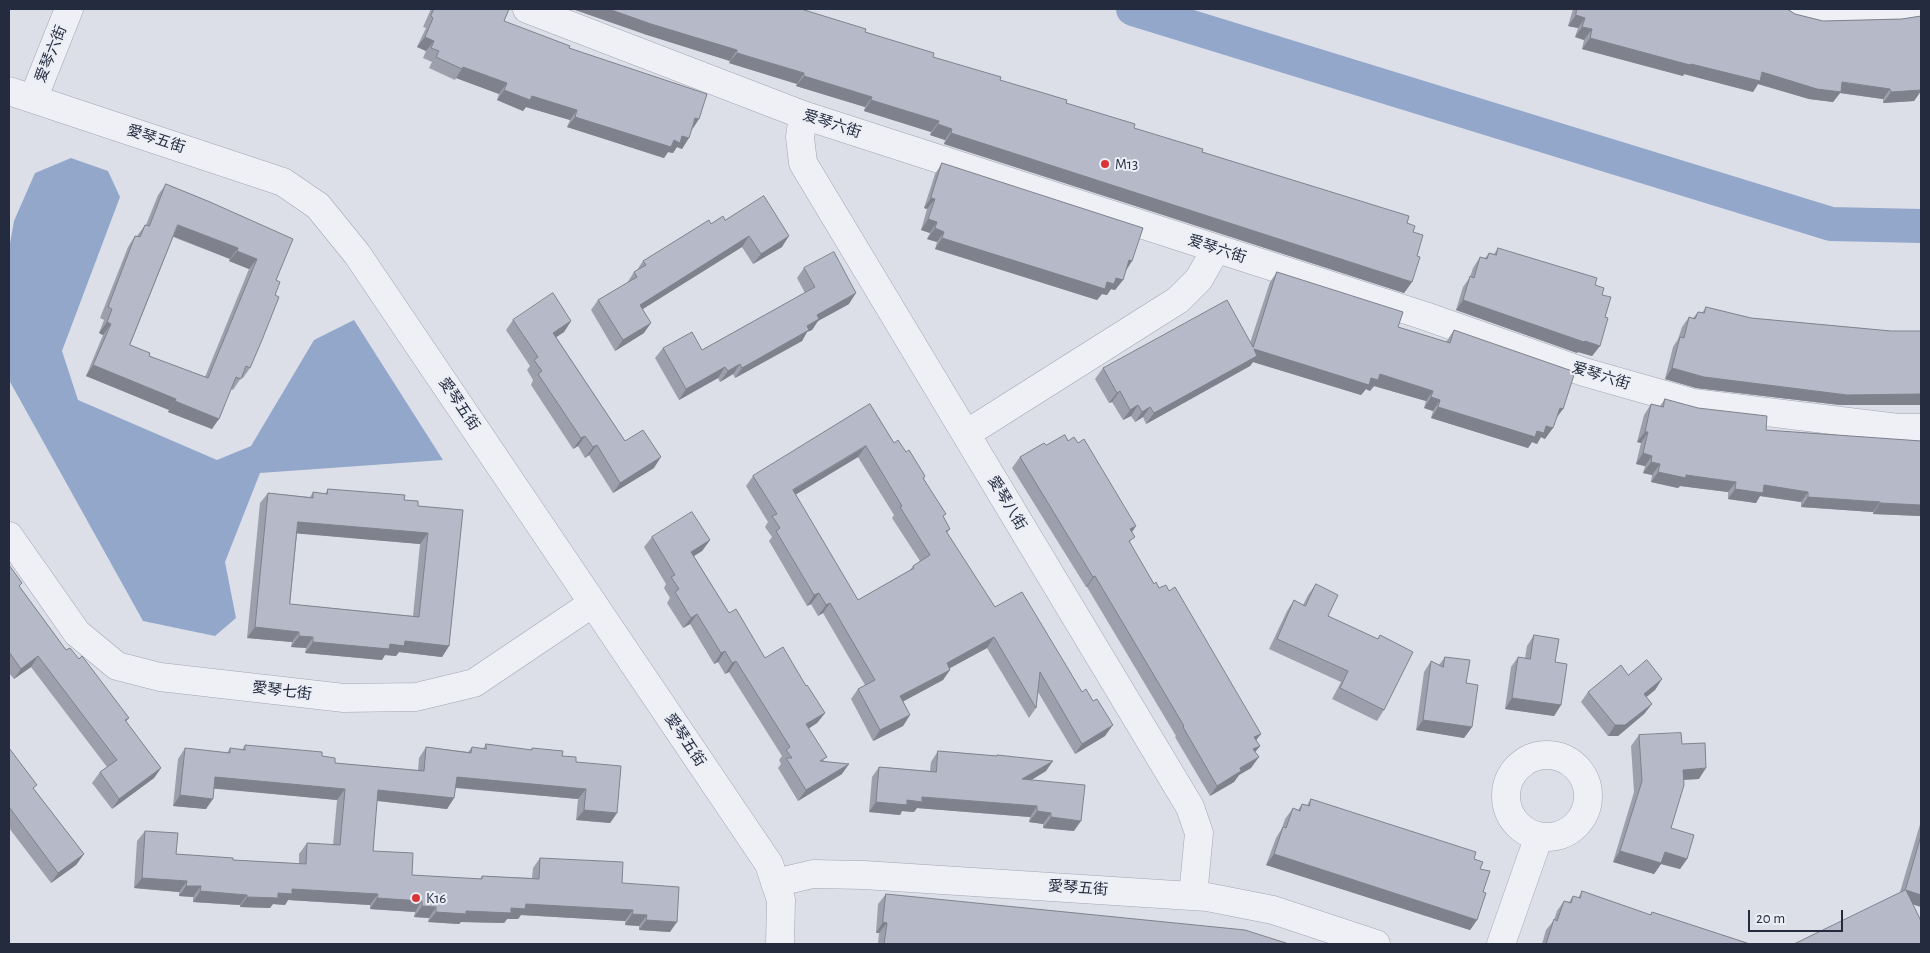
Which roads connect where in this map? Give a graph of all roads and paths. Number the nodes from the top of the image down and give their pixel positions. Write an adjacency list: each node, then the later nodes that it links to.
1 (69, 9): 5 (street, 爱琴六街)
2 (527, 9): 6 (street, 爱琴六街)
3 (1791, 9): 4 (street)
4 (1921, 9)
5 (15, 93): 11 (street, 愛琴五街)
6 (803, 115): 7 (street, 爱琴六街); 9 (street, 愛琴八街)
7 (1216, 249): 8 (street, 爱琴六街); 9 (street)
8 (1921, 428)
9 (966, 434): 14 (street, 愛琴八街)
10 (9, 536): 11 (street, 愛琴七街)
11 (593, 603): 13 (street, 愛琴五街)
12 (1539, 836): 17 (street)
13 (775, 883): 14 (street, 愛琴五街); 15 (street, 愛琴五街)
14 (1193, 896): 16 (street, 愛琴五街)
15 (780, 944)
16 (1376, 944)
17 (1501, 944)

